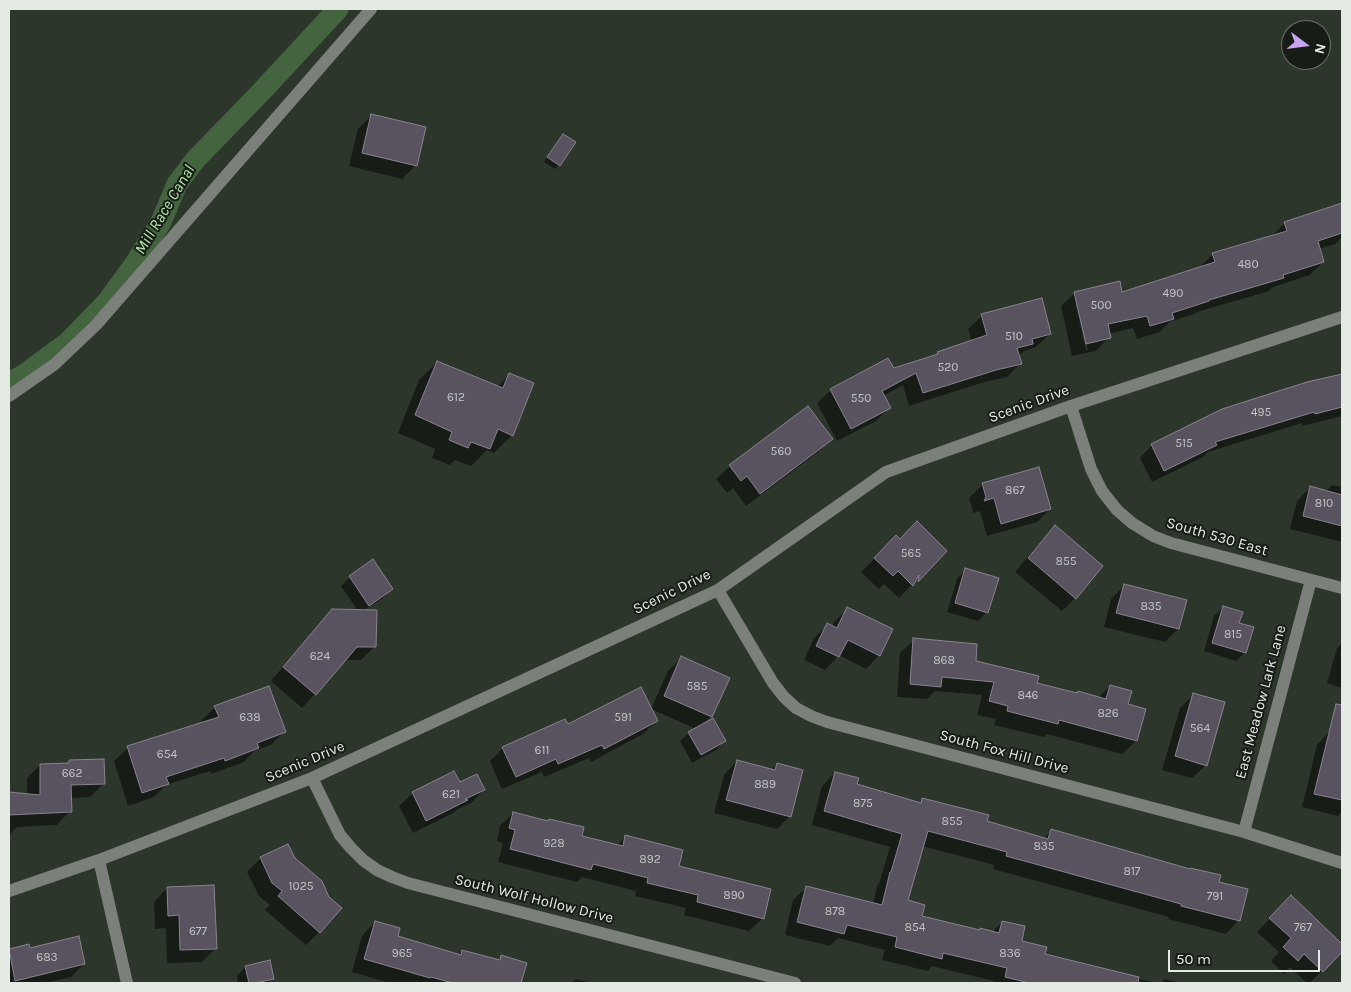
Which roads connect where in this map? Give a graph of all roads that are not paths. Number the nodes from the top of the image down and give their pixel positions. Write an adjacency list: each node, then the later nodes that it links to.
1 (371, 9): 3 (street)
2 (1342, 317): 4 (street, Scenic Drive)
3 (9, 396)
4 (1071, 406): 5 (street, South 530 East); 7 (street, Scenic Drive)
5 (1311, 580): 6 (street, South 530 East); 9 (street, East Meadow Lark Lane)
6 (1342, 588)
7 (718, 590): 8 (street, Scenic Drive); 9 (street, South Fox Hill Drive)
8 (312, 778): 10 (street, Scenic Drive); 14 (street, South Wolf Hollow Drive)
9 (1244, 832): 11 (street, South Fox Hill Drive)
10 (99, 860): 12 (street, Scenic Drive); 13 (street)
11 (1342, 862)
12 (9, 891)
13 (127, 983)
14 (795, 983)

